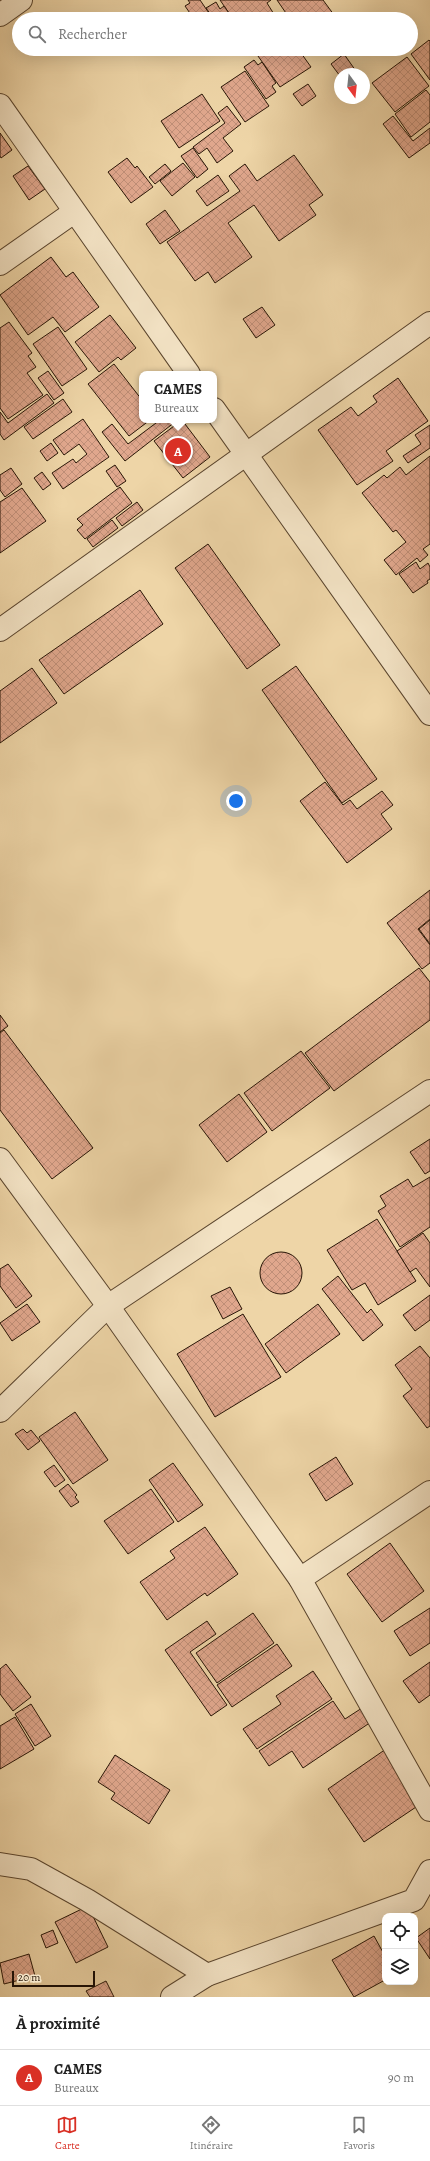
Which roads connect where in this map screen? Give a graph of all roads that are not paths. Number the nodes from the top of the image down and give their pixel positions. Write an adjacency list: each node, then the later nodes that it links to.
1 (21, 0): 2 (street)
2 (0, 15)
3 (0, 105): 4 (street)
4 (74, 212): 5 (street); 7 (street)
5 (0, 264)
6 (430, 323): 9 (street)
7 (187, 371)
8 (217, 413): 9 (street)
9 (246, 455): 10 (street); 11 (street)
10 (0, 630)
11 (428, 707)
12 (430, 1091): 14 (street)
13 (0, 1159): 14 (street)
14 (108, 1306): 15 (street); 17 (street)
15 (0, 1411)
16 (430, 1492): 17 (street)
17 (300, 1579): 18 (street)
18 (430, 1810)
19 (0, 1864): 21 (street)
20 (430, 1871): 21 (street)
21 (207, 1975): 22 (street)
22 (172, 1997)

